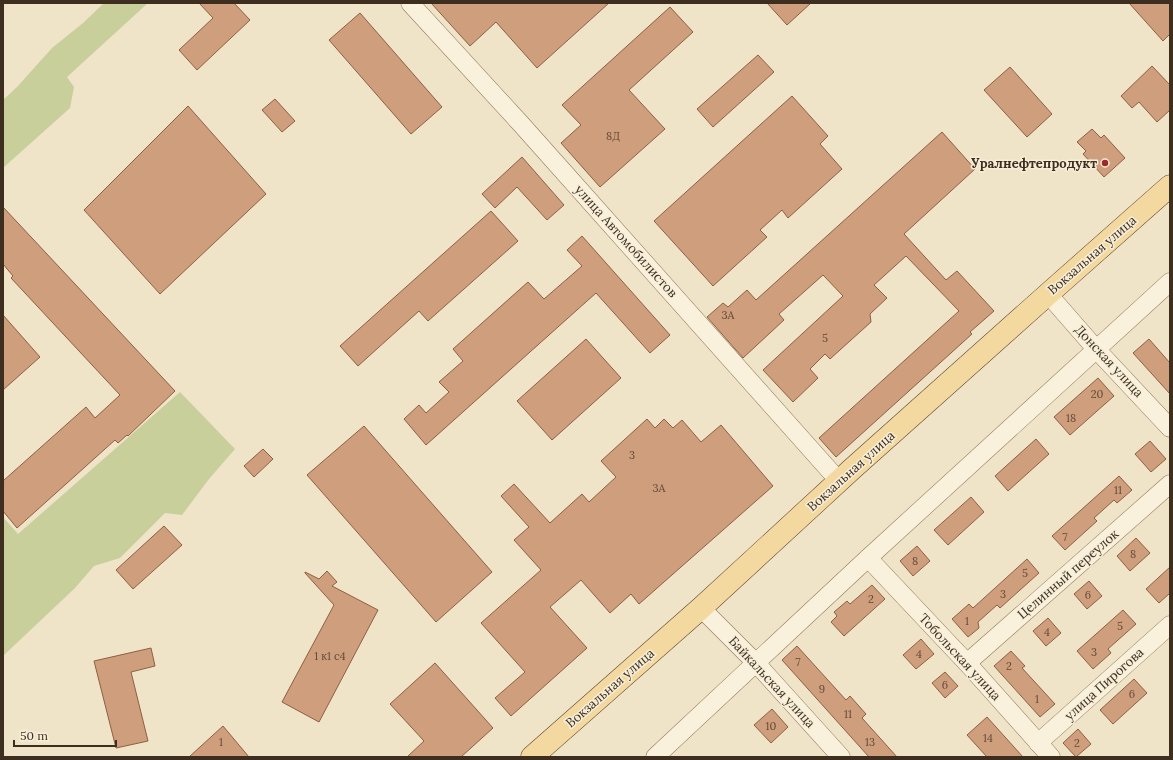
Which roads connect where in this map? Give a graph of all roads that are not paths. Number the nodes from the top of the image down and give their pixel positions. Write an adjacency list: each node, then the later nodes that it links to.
1 (410, 3): 7 (street, улица Автомобилистов)
2 (1170, 186): 4 (main road, Вокзальная улица)
3 (1170, 282): 5 (street)
4 (1048, 294): 5 (street, Донская улица); 7 (main road, Вокзальная улица)
5 (1096, 349): 6 (street, Донская улица); 9 (street)
6 (1170, 428)
7 (839, 481): 10 (main road, Вокзальная улица)
8 (1170, 484): 13 (street, Целинный переулок)
9 (868, 558): 12 (street); 13 (street, Тобольская улица)
10 (701, 608): 12 (street, Байкальская улица); 15 (main road, Вокзальная улица)
11 (1170, 625): 14 (street, улица Пирогова)
12 (756, 663): 16 (street); 17 (street, Байкальская улица)
13 (967, 663): 14 (street, Тобольская улица)
14 (1038, 744): 18 (street, Тобольская улица)
15 (532, 757)
16 (655, 757)
17 (841, 757)
18 (1051, 757)

